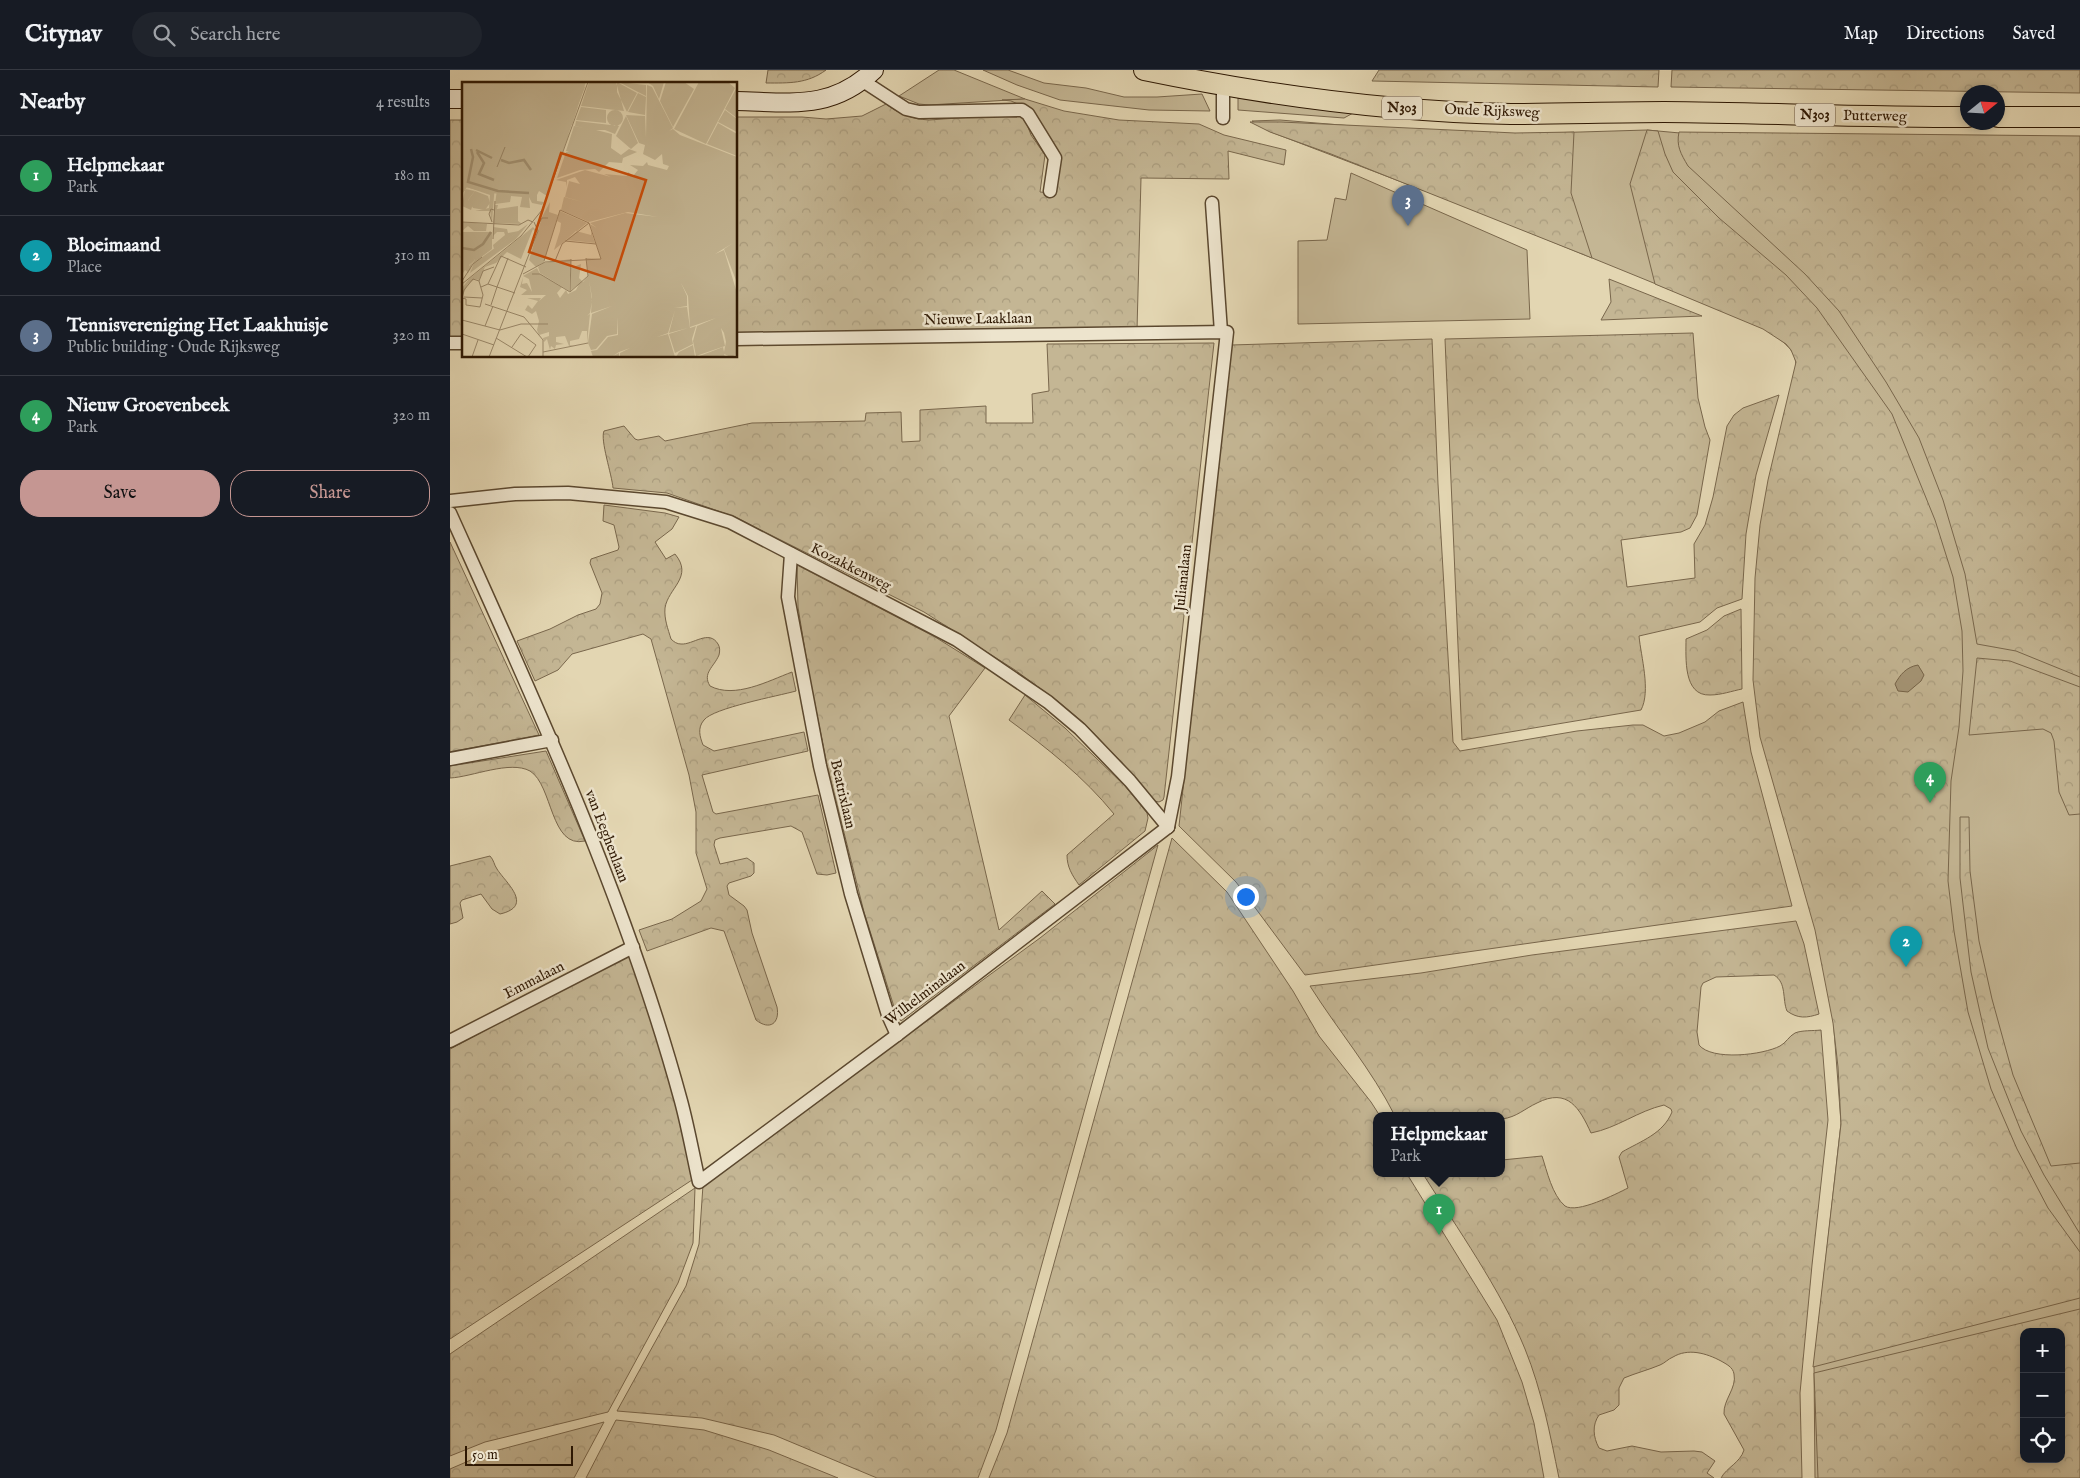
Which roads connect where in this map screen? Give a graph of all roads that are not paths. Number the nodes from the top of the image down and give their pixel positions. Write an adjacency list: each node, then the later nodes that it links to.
1 (1144, 70): 3 (main road, Oude Rijksweg / N303)
2 (868, 76): 4 (main road); 10 (street)
3 (1223, 86): 5 (main road, Oude Rijksweg / N303); 9 (street)
4 (738, 101)
5 (1663, 112): 6 (main road, Putterweg / N303)
6 (1960, 117)
7 (2005, 117): 8 (main road)
8 (2080, 117)
9 (1223, 118)
10 (1050, 191)
11 (1212, 203): 12 (street)
12 (1224, 332): 13 (street, Nieuwe Laaklaan); 19 (street, Julianalaan)
13 (738, 339)
14 (450, 501): 16 (street, Kozakkenweg)
15 (450, 513): 17 (street, van Eeghenlaan)
16 (791, 554): 19 (street, Kozakkenweg); 21 (street, Beatrixlaan)
17 (552, 740): 18 (street); 20 (street, van Eeghenlaan)
18 (450, 759)
19 (1168, 827): 21 (street, Wilhelminalaan)
20 (633, 947): 22 (street, Emmalaan); 23 (street, van Eeghenlaan)
21 (897, 1035): 23 (street, Wilhelminalaan)
22 (450, 1041)
23 (699, 1182)

